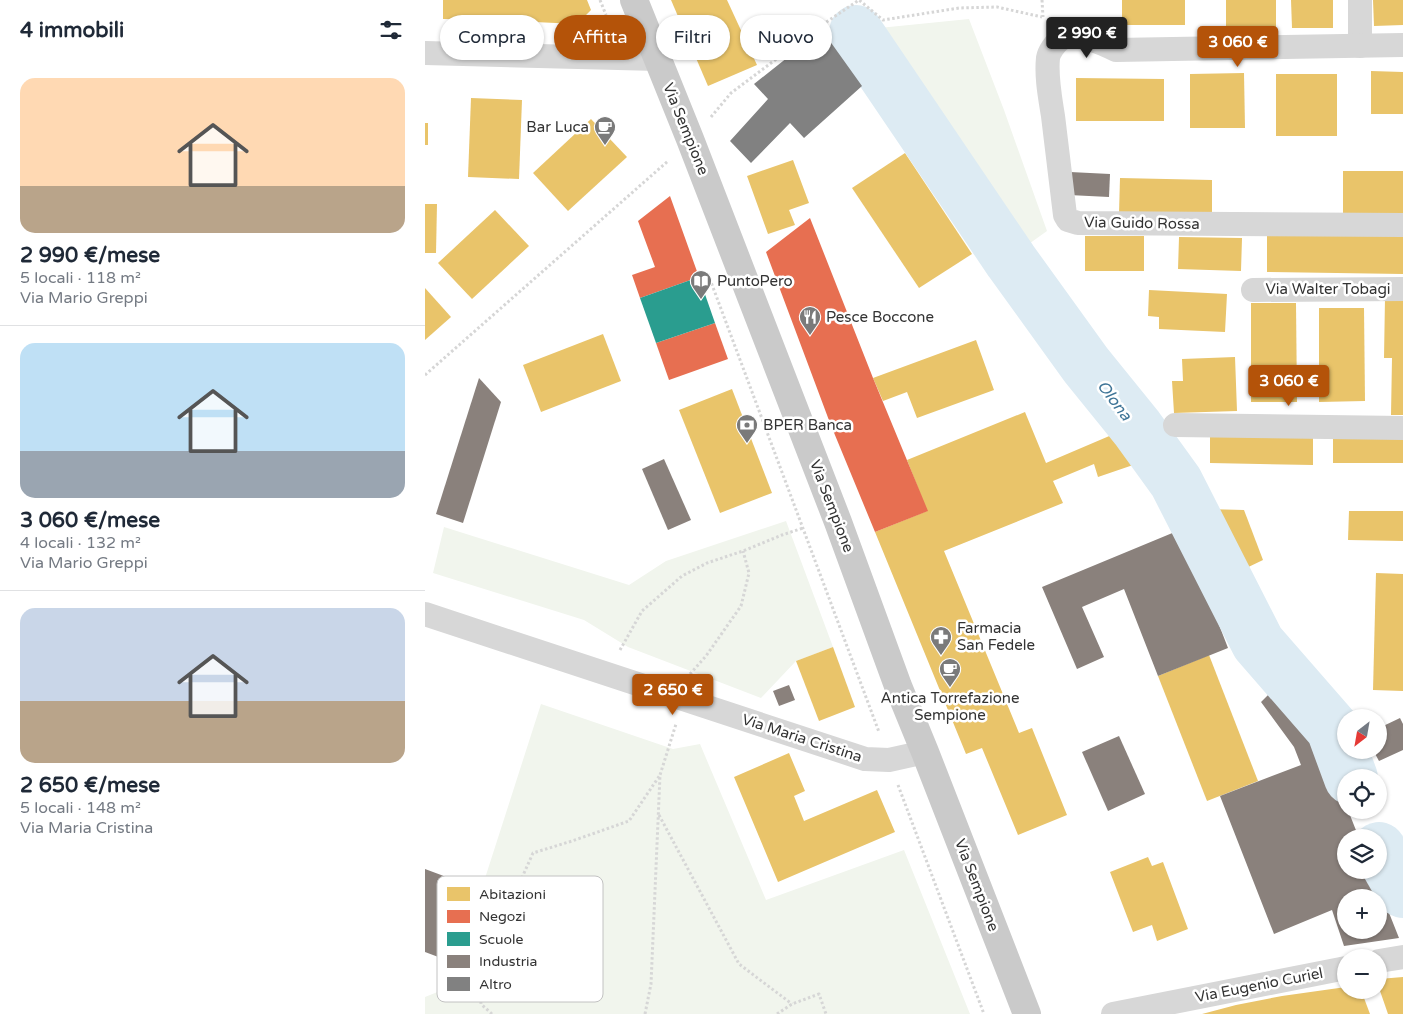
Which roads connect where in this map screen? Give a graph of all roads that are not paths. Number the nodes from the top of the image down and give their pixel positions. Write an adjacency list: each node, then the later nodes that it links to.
1 (634, 0): 6 (main road, Via Sempione)
2 (1359, 0): 4 (street)
3 (1403, 45): 4 (street)
4 (1360, 46): 9 (street, Via Guido Rossa)
5 (425, 53): 7 (street)
6 (656, 54)
7 (656, 59)
8 (658, 60): 15 (main road, Via Sempione)
9 (1403, 225)
10 (1253, 290): 11 (street, Via Walter Tobagi)
11 (1403, 290)
12 (1175, 424): 13 (street)
13 (1403, 428)
14 (425, 614): 15 (street, Via Maria Cristina)
15 (925, 752): 19 (main road, Via Sempione)
16 (1403, 956): 17 (street)
17 (1387, 959)
18 (1337, 970): 20 (street, Via Eugenio Curiel)
19 (1027, 1014)
20 (1113, 1014)

